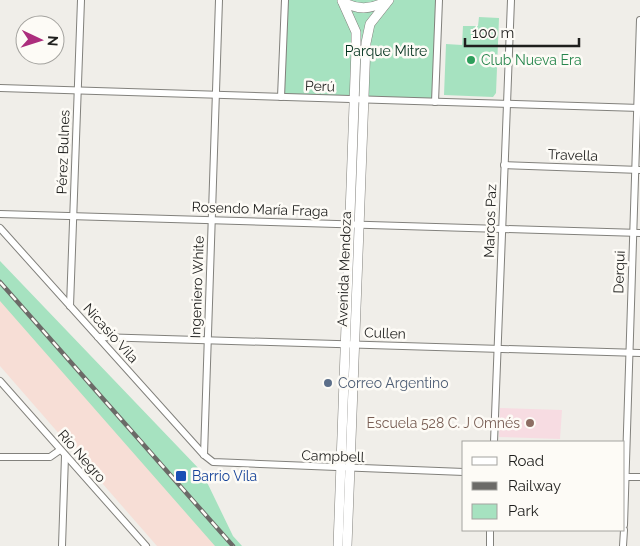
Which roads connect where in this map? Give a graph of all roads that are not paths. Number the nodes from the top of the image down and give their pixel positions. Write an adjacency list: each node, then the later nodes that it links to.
1 (81, 0): 10 (street, Pérez Bulnes)
2 (219, 0): 11 (street, Ingeniero White)
3 (285, 0): 12 (street)
4 (388, 0): 7 (main road); 14 (main road, Avenida Mendoza)
5 (439, 0): 15 (street)
6 (511, 0): 16 (street, Marcos Paz)
7 (342, 1): 13 (main road, Avenida Mendoza)
8 (640, 20): 17 (street, Derqui)
9 (0, 88): 10 (street, Perú)
10 (78, 90): 11 (street, Perú); 21 (street, Pérez Bulnes)
11 (216, 95): 12 (street, Perú); 22 (street, Ingeniero White)
12 (281, 97): 13 (street, Perú)
13 (354, 100): 14 (street, Perú); 23 (main road, Avenida Mendoza)
14 (364, 100): 15 (street, Perú); 24 (main road, Avenida Mendoza)
15 (436, 102): 16 (street, Perú)
16 (506, 104): 17 (street, Perú); 18 (street, Marcos Paz)
17 (639, 108): 19 (street, Derqui)
18 (504, 165): 19 (street, Travella); 26 (street, Marcos Paz)
19 (638, 170): 27 (street, Derqui)
20 (0, 214): 21 (street, Rosendo María Fraga)
21 (74, 216): 22 (street, Rosendo María Fraga); 28 (street, Pérez Bulnes)
22 (212, 220): 23 (street, Rosendo María Fraga); 30 (street, Ingeniero White)
23 (350, 225): 24 (street, Rosendo María Fraga); 31 (main road, Avenida Mendoza)
24 (360, 225): 26 (street, Rosendo María Fraga); 32 (main road, Avenida Mendoza)
25 (0, 228): 28 (street, Nicasio Vila)
26 (502, 229): 27 (street, Rosendo María Fraga); 33 (street, Marcos Paz)
27 (637, 233): 34 (street, Derqui)
28 (70, 306): 29 (street, Nicasio Vila)
29 (98, 337): 30 (street, Cullen); 40 (street, Nicasio Vila)
30 (208, 342): 31 (street, Cullen); 40 (street, Ingeniero White)
31 (345, 344): 32 (street, Cullen); 43 (main road, Avenida Mendoza)
32 (355, 345): 33 (street, Cullen); 44 (main road, Avenida Mendoza)
33 (497, 349): 34 (street, Cullen); 37 (street, Marcos Paz)
34 (629, 353): 35 (street, Cullen); 39 (street, Derqui)
35 (640, 353)
36 (0, 381): 38 (street, Río Negro)
37 (494, 441)
38 (60, 450): 41 (street, Río Negro); 42 (street)
39 (625, 452)
40 (204, 455): 43 (street, Campbell)
41 (65, 456): 50 (street); 51 (street, Río Negro)
42 (0, 457)
43 (340, 469): 44 (street, Campbell); 52 (main road, Avenida Mendoza)
44 (350, 469): 45 (street, Campbell); 53 (main road, Avenida Mendoza)
45 (462, 472)
46 (625, 477): 47 (street)
47 (640, 477)
48 (490, 531): 54 (street)
49 (624, 531): 55 (street)
50 (62, 546)
51 (146, 546)
52 (338, 546)
53 (347, 546)
54 (490, 546)
55 (623, 546)

